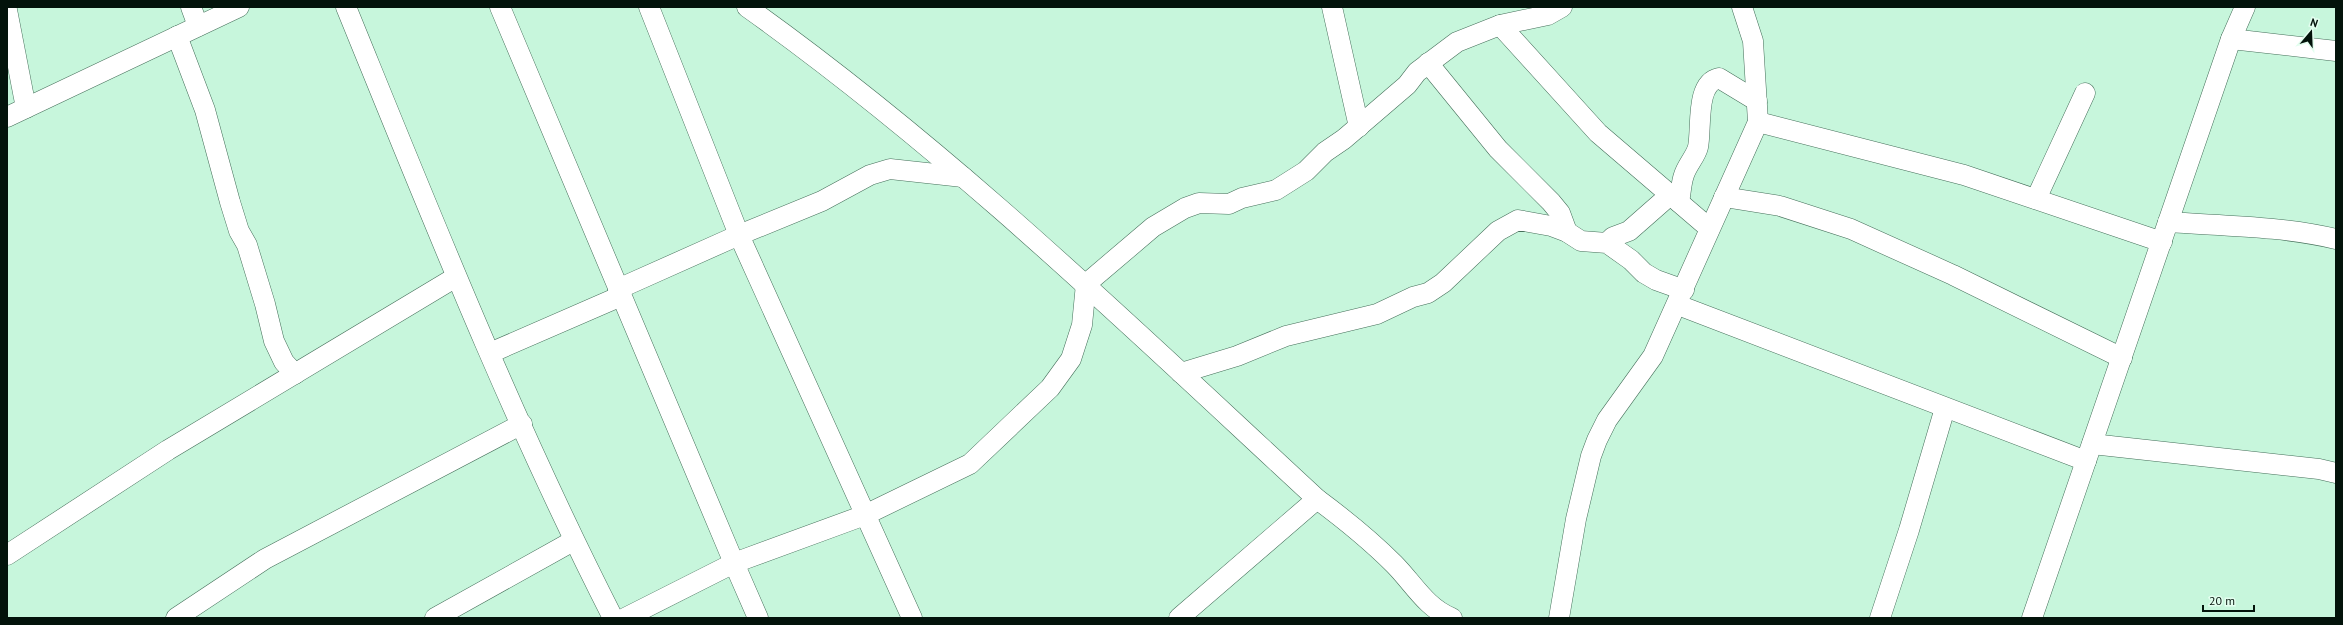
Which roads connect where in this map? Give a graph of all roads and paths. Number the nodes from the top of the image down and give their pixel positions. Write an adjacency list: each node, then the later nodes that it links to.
1 (191, 7): 13 (street)
2 (239, 7): 13 (street)
3 (346, 7): 35 (street)
4 (500, 7): 37 (street)
5 (649, 7): 31 (street)
6 (746, 7): 24 (street)
7 (1332, 7): 23 (street)
8 (1562, 7): 12 (street)
9 (1742, 7): 19 (street)
10 (2244, 7): 15 (street)
11 (7, 10): 20 (street)
12 (1500, 25): 17 (street); 26 (street)
13 (198, 26): 14 (street)
14 (177, 36): 20 (street); 41 (street)
15 (2231, 40): 16 (street); 28 (street)
16 (2336, 51)
17 (1428, 63): 23 (street); 30 (street)
18 (2085, 92): 27 (street)
19 (1757, 101): 22 (street); 26 (street)
20 (26, 108): 21 (street)
21 (7, 117)
22 (1758, 122): 25 (street); 27 (street)
23 (1359, 127): 36 (street)
24 (963, 177): 31 (street); 36 (street)
25 (1724, 197): 29 (street); 40 (street)
26 (1675, 199): 29 (street); 34 (street)
27 (2036, 199): 33 (street)
28 (2168, 222): 32 (street); 33 (street)
29 (1709, 228): 38 (street)
30 (1567, 232): 34 (street); 42 (street)
31 (739, 235): 37 (street); 48 (street)
32 (2336, 239)
33 (2162, 242): 40 (street)
34 (1607, 243): 38 (street)
35 (456, 277): 39 (street); 41 (street)
36 (1086, 284): 42 (street); 48 (street)
37 (620, 292): 39 (street); 51 (street)
38 (1681, 297): 43 (street); 60 (street)
39 (490, 353): 44 (street)
40 (2122, 358): 45 (street)
41 (295, 374): 50 (street)
42 (1181, 374): 47 (street)
43 (1945, 408): 45 (street); 61 (street)
44 (522, 424): 49 (street); 52 (street)
45 (2089, 453): 46 (street); 62 (street)
46 (2336, 473)
47 (1316, 499): 58 (street); 59 (street)
48 (865, 515): 51 (street); 57 (street)
49 (573, 541): 53 (street); 54 (street)
50 (7, 555)
51 (734, 563): 55 (street); 56 (street)
52 (176, 618)
53 (435, 618)
54 (613, 618)
55 (625, 618)
56 (758, 618)
57 (912, 618)
58 (1179, 618)
59 (1452, 618)
60 (1559, 618)
61 (1880, 618)
62 (2032, 618)

